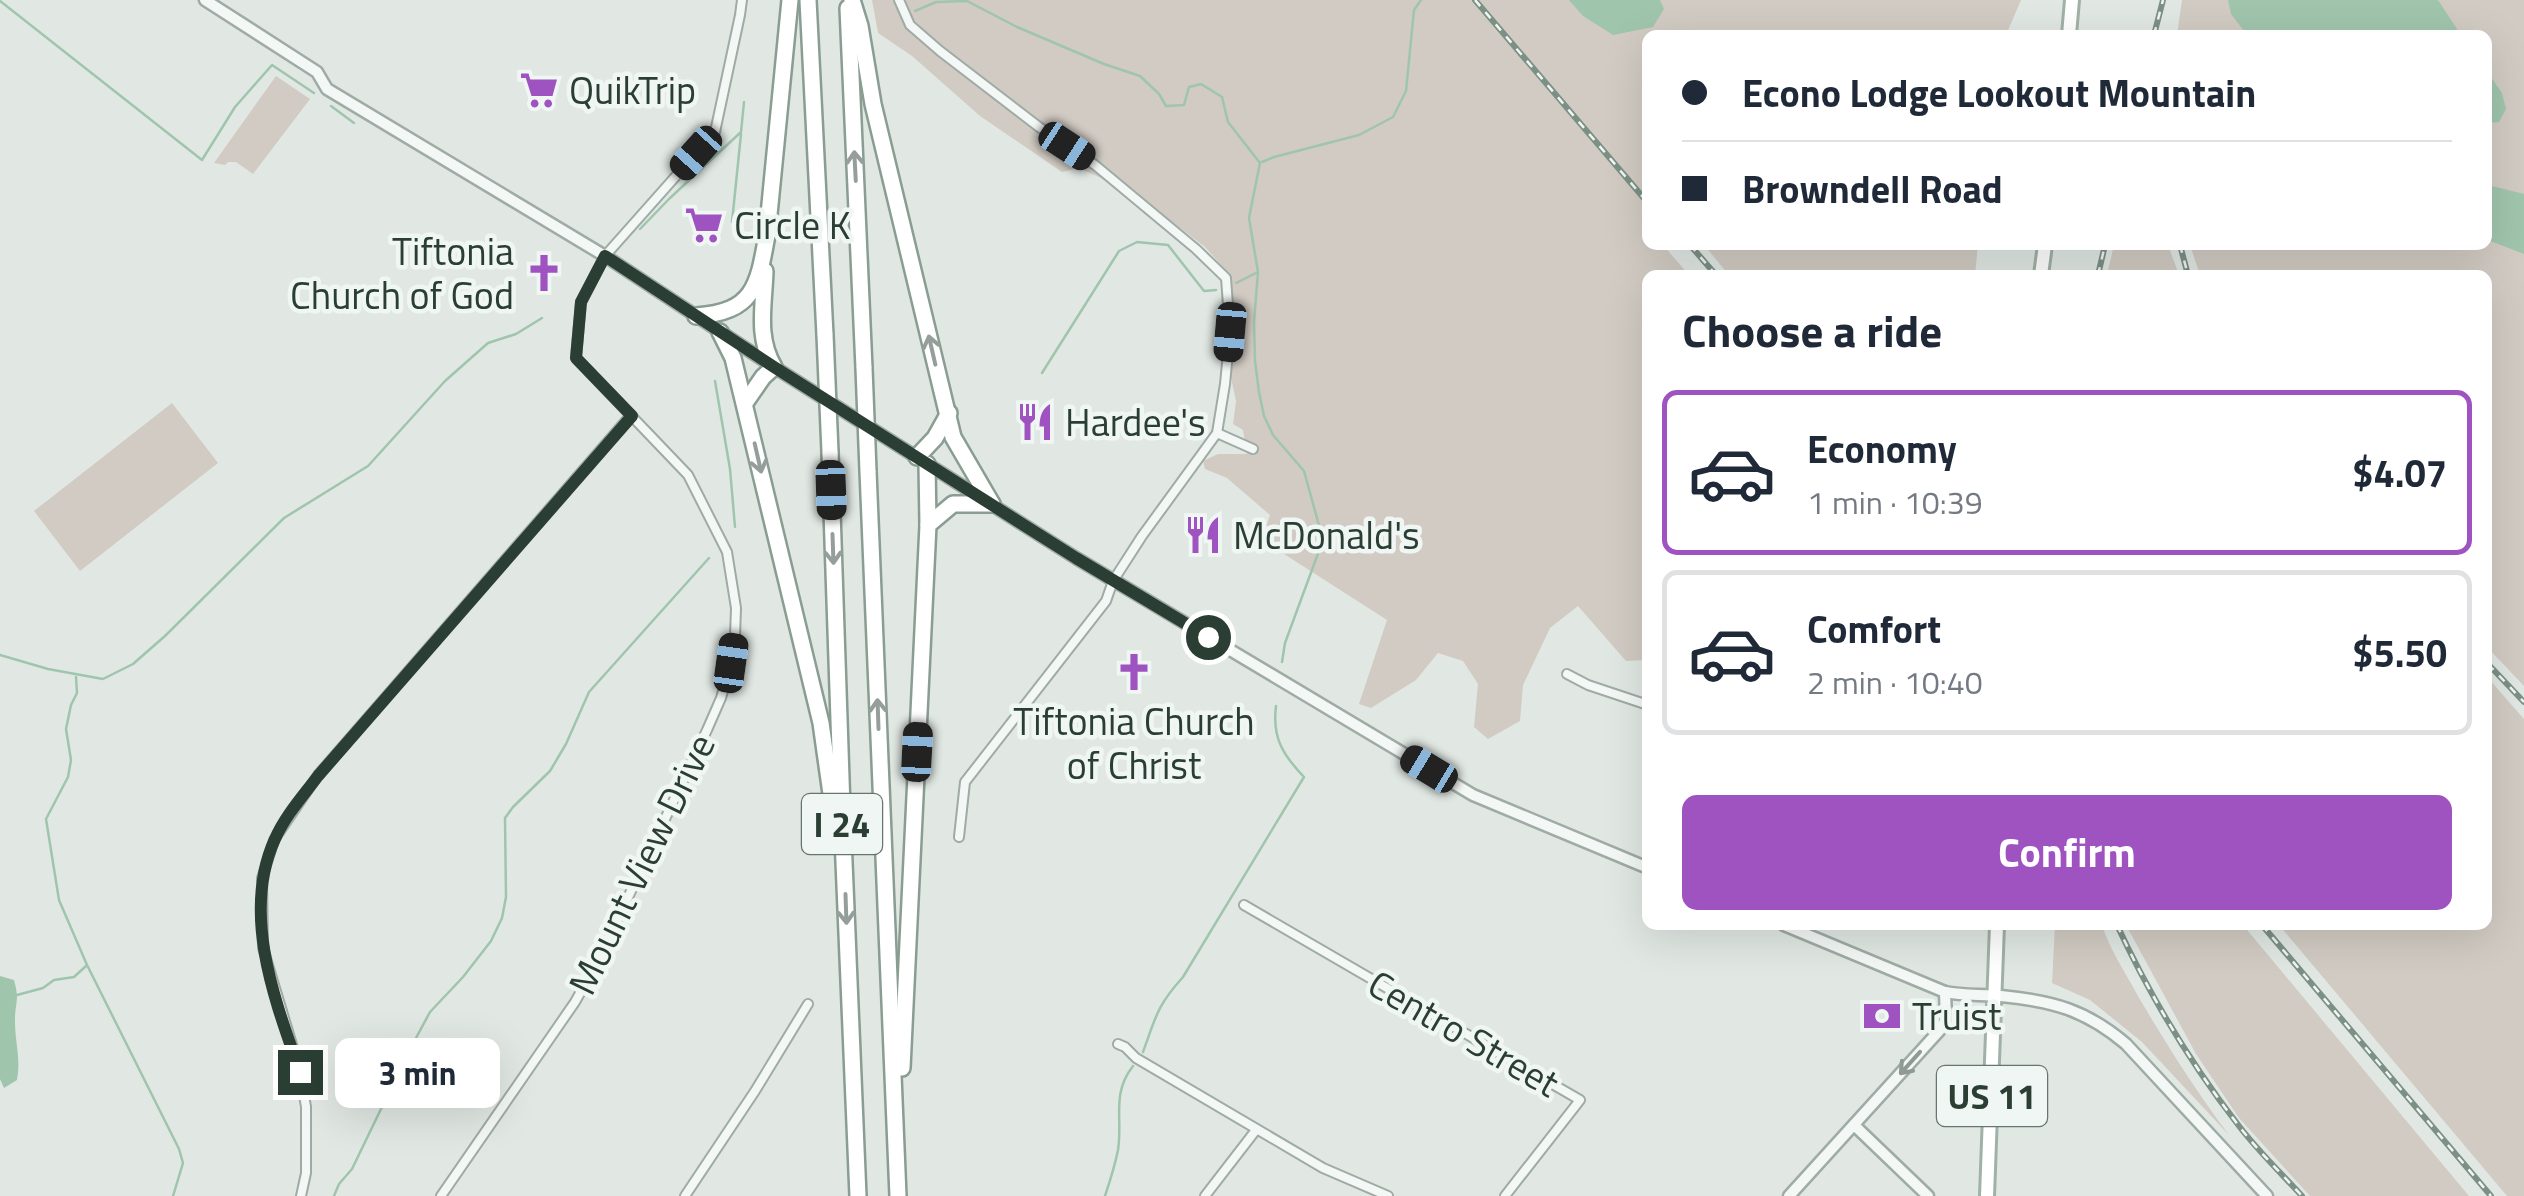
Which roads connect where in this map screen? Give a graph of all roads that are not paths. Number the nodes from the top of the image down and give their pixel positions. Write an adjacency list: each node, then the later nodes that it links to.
1 (205, 0): 10 (street)
2 (742, 0): 10 (street, Mount View Drive)
3 (790, 0): 9 (highway)
4 (808, 0): 25 (highway, I 24, one-way to 25, bridge)
5 (849, 0): 15 (highway, one-way to 5); 37 (highway, I 24, one-way to 5, bridge)
6 (899, 0): 17 (street)
7 (2072, 0): 8 (main road)
8 (2069, 30)
9 (767, 235): 11 (highway); 13 (highway)
10 (605, 256): 11 (street); 16 (street, Mount View Drive)
11 (696, 316): 12 (street)
12 (720, 332): 13 (street); 14 (highway)
13 (774, 367): 14 (highway); 19 (street)
14 (745, 403): 25 (highway, one-way to 25)
15 (948, 413): 19 (highway); 20 (highway)
16 (632, 416): 38 (street); 39 (street, Mount View Drive)
17 (1217, 433): 18 (street); 22 (street)
18 (1253, 449)
19 (922, 460): 20 (street); 21 (highway)
20 (992, 504): 21 (highway); 22 (street)
21 (928, 525): 37 (highway)
22 (1113, 581): 26 (street); 27 (street)
23 (1567, 674): 24 (street)
24 (1642, 703)
25 (843, 838): 41 (highway, I 24, one-way to 41)
26 (958, 838)
27 (1642, 865)
28 (1244, 905): 45 (street, Centro Street)
29 (1796, 930): 31 (street)
30 (1998, 930): 32 (main road, US 11)
31 (1945, 992): 32 (street); 35 (street, one-way to 35)
32 (1996, 996): 48 (main road, US 11); 49 (street)
33 (808, 1004): 40 (street)
34 (1118, 1044): 36 (street)
35 (1854, 1125): 46 (street); 47 (street)
36 (1256, 1130): 43 (street); 44 (street)
37 (897, 1169): 42 (highway, I 24)
38 (301, 1196)
39 (440, 1196)
40 (684, 1196)
41 (858, 1196)
42 (898, 1196)
43 (1205, 1196)
44 (1388, 1196)
45 (1505, 1196)
46 (1789, 1196)
47 (1928, 1196)
48 (1988, 1196)
49 (2267, 1196)

